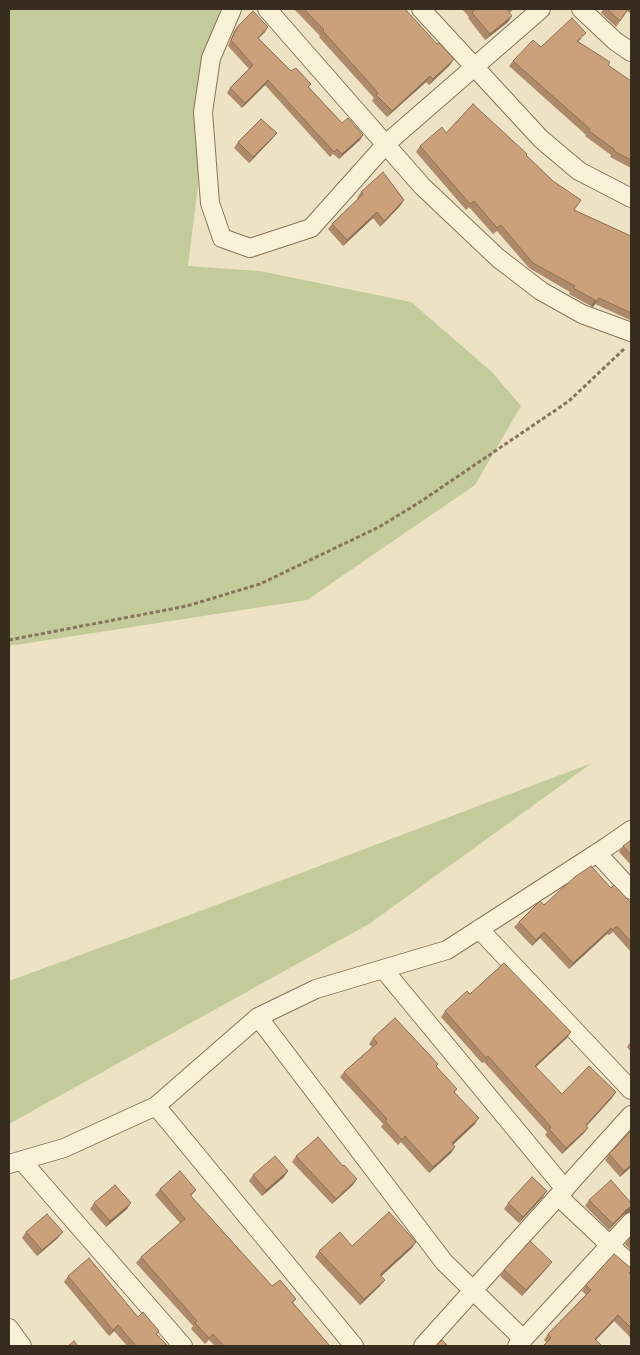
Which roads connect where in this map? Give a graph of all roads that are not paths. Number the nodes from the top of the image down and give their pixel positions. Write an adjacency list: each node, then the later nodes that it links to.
1 (232, 9): 8 (street)
2 (267, 9): 8 (street)
3 (422, 9): 7 (street)
4 (541, 9): 7 (street)
5 (581, 9): 6 (street)
6 (631, 52)
7 (474, 67): 8 (street); 9 (street)
8 (387, 144): 10 (street)
9 (631, 198)
10 (628, 340)
11 (631, 830): 12 (street)
12 (597, 853): 13 (street); 14 (street)
13 (631, 890)
14 (479, 929): 15 (street); 17 (street)
15 (384, 970): 16 (street); 21 (street)
16 (258, 1017): 18 (street); 25 (street)
17 (631, 1090)
18 (156, 1106): 20 (street); 30 (street)
19 (631, 1115): 21 (street)
20 (16, 1162): 29 (street)
21 (562, 1193): 23 (street); 25 (street)
22 (631, 1222): 23 (street)
23 (610, 1245): 24 (street); 27 (street)
24 (631, 1265)
25 (473, 1291): 27 (street); 31 (street)
26 (9, 1328): 28 (street)
27 (520, 1343)
28 (22, 1346)
29 (183, 1346)
30 (354, 1346)
31 (423, 1346)

